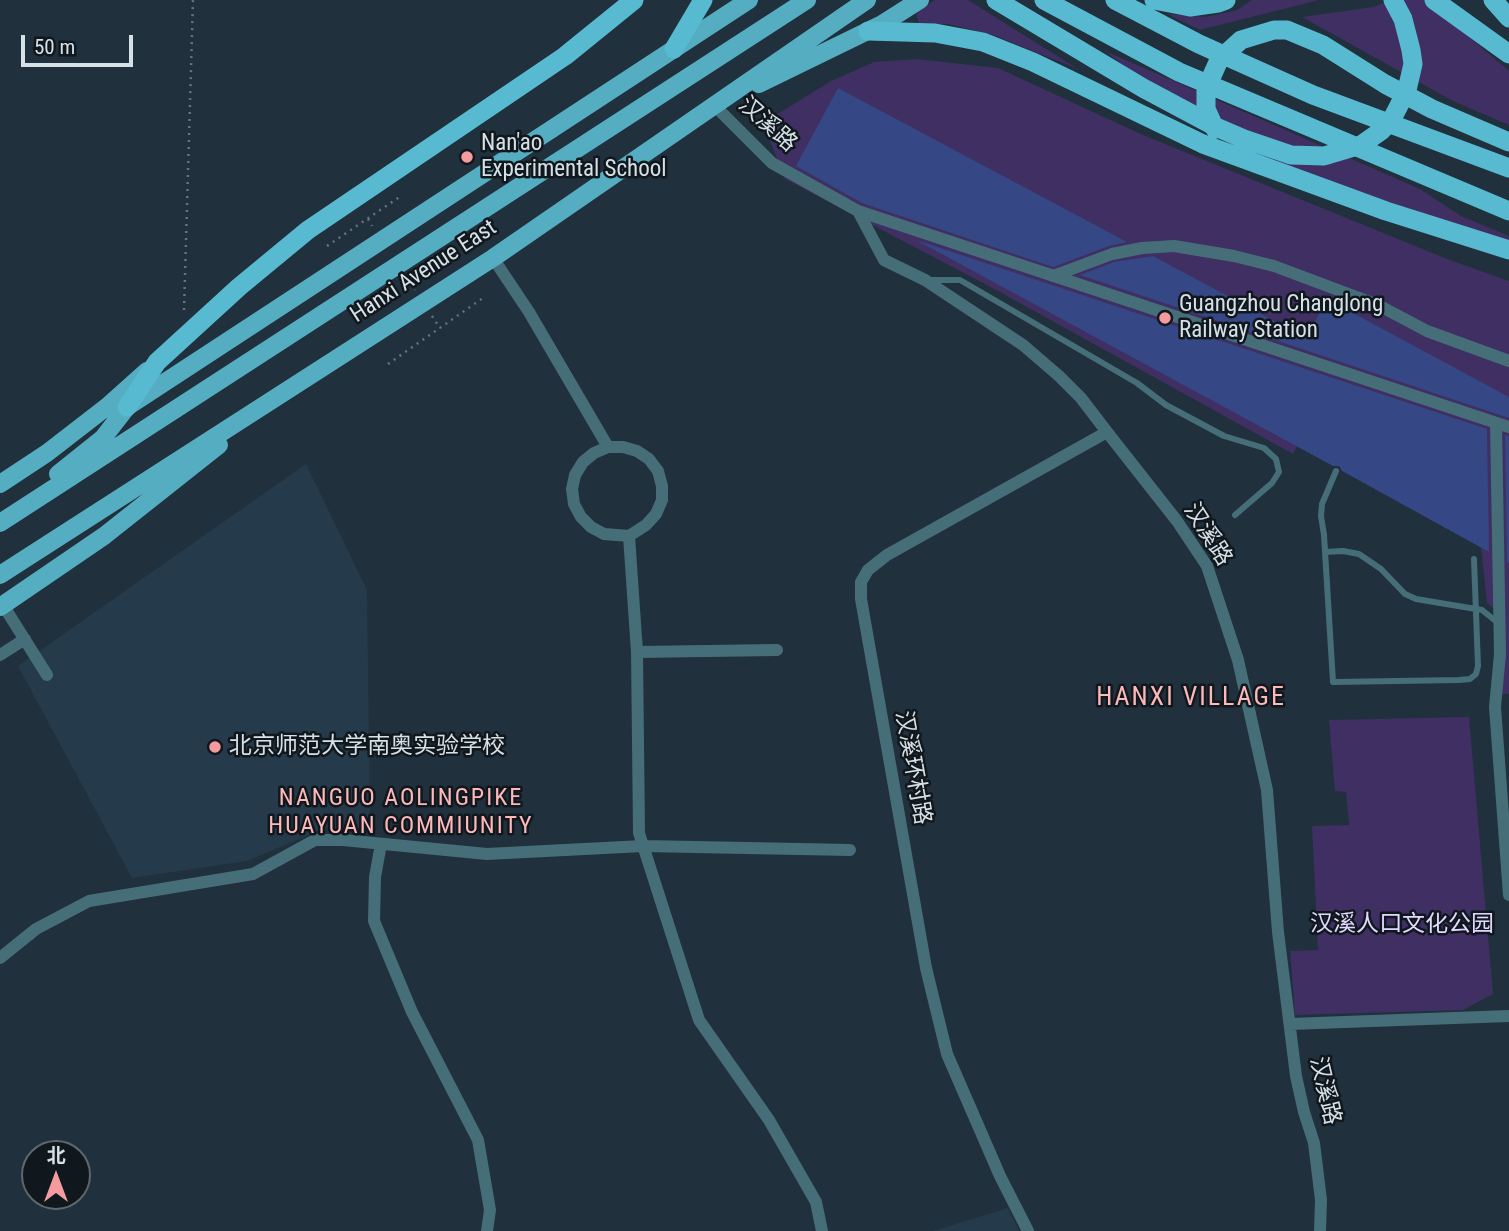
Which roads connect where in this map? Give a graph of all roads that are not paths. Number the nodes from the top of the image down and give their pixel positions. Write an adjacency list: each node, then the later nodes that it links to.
1 (634, 0): 30 (highway)
2 (703, 0): 17 (highway)
3 (749, 0): 17 (main road)
4 (807, 0): 40 (main road, Hanxi Avenue East)
5 (867, 0): 19 (main road, Hanxi Avenue East)
6 (920, 0): 16 (main road)
7 (996, 0): 12 (highway)
8 (1044, 0): 24 (highway)
9 (1115, 0): 21 (highway)
10 (1154, 0): 11 (highway)
11 (1226, 0)
12 (1393, 0)
13 (1433, 0): 18 (highway)
14 (1493, 0): 15 (highway)
15 (1509, 18)
16 (868, 31): 19 (main road); 22 (highway)
17 (674, 49): 32 (main road)
18 (1509, 54)
19 (714, 106): 23 (street, 汉溪路); 26 (main road, Hanxi Avenue East)
20 (1509, 142): 22 (highway)
21 (1509, 168)
22 (1288, 174): 25 (highway)
23 (858, 211): 27 (street); 28 (street, 汉溪路)
24 (1509, 211)
25 (1509, 250)
26 (493, 258): 31 (main road, Hanxi Avenue East); 36 (street)
27 (1053, 276): 29 (street); 33 (street)
28 (925, 280): 35 (street, 汉溪路); 39 (lane)
29 (1509, 361)
30 (157, 362): 32 (highway); 38 (main road)
31 (272, 400): 44 (main road, Hanxi Avenue East); 45 (main road)
32 (127, 407): 40 (main road)
33 (1496, 423): 34 (street); 47 (street)
34 (1509, 427)
35 (1107, 432): 59 (street, 汉溪路); 62 (street, 汉溪环村路)
36 (608, 447): 41 (street); 41 (street)
37 (1336, 471): 42 (lane)
38 (0, 484)
39 (1235, 515)
40 (0, 521)
41 (629, 536): 50 (street)
42 (1325, 552): 46 (lane); 46 (lane)
43 (1474, 559): 46 (lane)
44 (0, 575)
45 (2, 606): 48 (street)
46 (1476, 610): 47 (lane)
47 (1500, 625): 56 (street)
48 (25, 639): 51 (street); 52 (street)
49 (777, 650): 50 (street)
50 (638, 652): 54 (street)
51 (0, 655)
52 (47, 674)
53 (381, 844): 54 (street); 57 (street); 60 (street)
54 (643, 846): 55 (street); 61 (street)
55 (850, 850)
56 (1509, 895)
57 (0, 958)
58 (1509, 1016): 59 (street)
59 (1290, 1024): 63 (street, 汉溪路)
60 (487, 1231)
61 (822, 1231)
62 (1028, 1231)
63 (1320, 1231)

